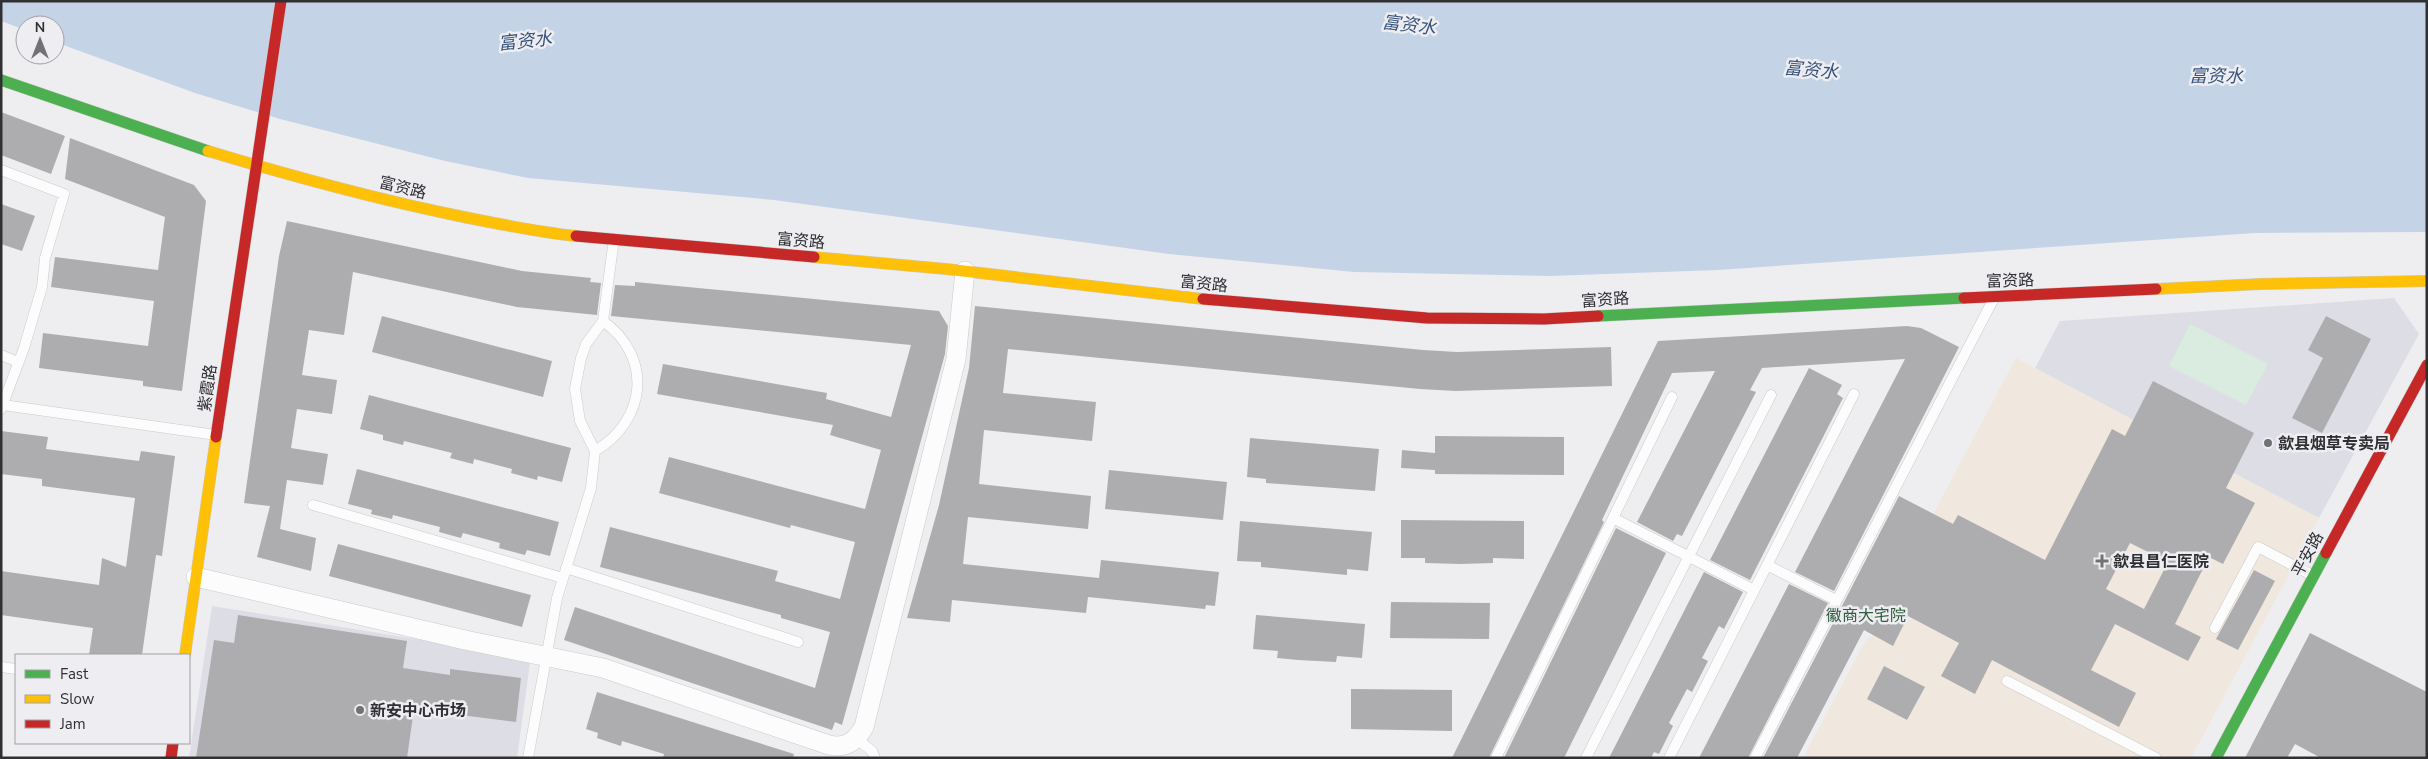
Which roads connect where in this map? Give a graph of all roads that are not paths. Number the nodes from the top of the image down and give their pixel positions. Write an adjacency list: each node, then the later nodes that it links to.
1 (281, 1): 3 (street, 紫霞路)
2 (1, 80): 3 (street, 富资路)
3 (256, 164): 5 (street, 富资路); 17 (street, 紫霞路)
4 (1, 170): 11 (lane)
5 (614, 239): 6 (street, 富资路); 9 (lane)
6 (965, 271): 8 (street, 富资路); 35 (street)
7 (2427, 281): 8 (street, 富资路)
8 (1995, 297): 27 (lane)
9 (603, 321): 18 (lane); 18 (lane)
10 (1, 355): 11 (lane)
11 (18, 362): 16 (lane)
12 (2427, 365): 24 (street, 平安路)
13 (1854, 394): 22 (lane)
14 (1771, 395): 21 (lane)
15 (1672, 397): 20 (lane)
16 (2, 407): 17 (lane)
17 (216, 435): 25 (street, 紫霞路)
18 (595, 451): 23 (lane)
19 (313, 505): 23 (lane)
20 (1613, 518): 21 (lane); 40 (lane)
21 (1689, 556): 26 (lane); 41 (lane)
22 (1767, 565): 26 (lane); 27 (lane)
23 (565, 573): 29 (lane); 31 (lane)
24 (2314, 576): 28 (lane); 45 (street, 平安路)
25 (196, 577): 30 (street, 紫霞路); 31 (street)
26 (1754, 590): 42 (lane)
27 (1836, 600): 43 (lane)
28 (2215, 628)
29 (798, 642)
30 (185, 654)
31 (546, 656): 35 (street); 38 (lane)
32 (1, 667): 33 (lane)
33 (15, 669)
34 (2007, 681): 44 (lane)
35 (857, 739): 39 (lane)
36 (173, 744): 37 (street)
37 (170, 758)
38 (528, 758)
39 (875, 758)
40 (1496, 758)
41 (1586, 758)
42 (1669, 758)
43 (1755, 758)
44 (2156, 758)
45 (2216, 758)

